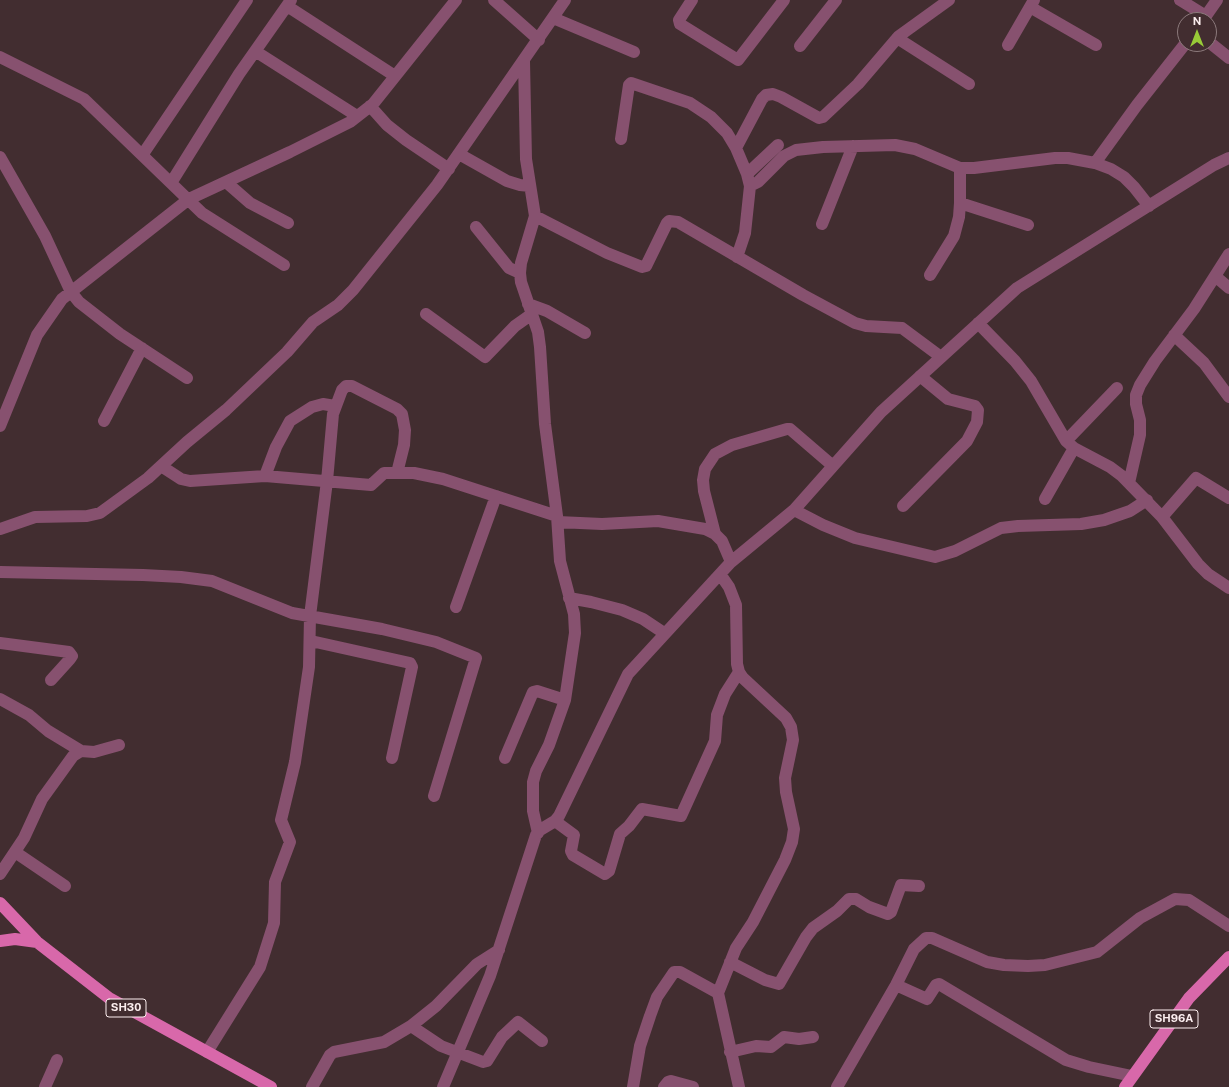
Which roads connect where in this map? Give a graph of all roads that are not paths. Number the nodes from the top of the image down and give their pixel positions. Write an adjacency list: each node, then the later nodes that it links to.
1 (247, 0): 36 (street)
2 (456, 0): 28 (street)
3 (494, 0): 17 (street)
4 (565, 0): 15 (street)
5 (692, 0): 6 (street)
6 (784, 0)
7 (836, 0): 20 (street)
8 (949, 0): 16 (street)
9 (1180, 0): 13 (street)
10 (1217, 0): 14 (street)
11 (289, 3): 22 (street); 28 (street)
12 (1032, 3): 18 (street); 19 (street)
13 (1196, 12)
14 (1208, 12)
15 (553, 18): 17 (street); 23 (street)
16 (897, 38): 29 (street); 35 (street)
17 (539, 40): 27 (street)
18 (1008, 45)
19 (1096, 45)
20 (800, 46)
21 (1217, 48): 26 (street)
22 (255, 51): 31 (street); 44 (street)
23 (634, 52)
24 (1179, 52): 40 (street)
25 (0, 57): 36 (street)
26 (1229, 58)
27 (524, 61): 37 (street); 46 (street)
28 (395, 76): 30 (street)
29 (969, 84)
30 (370, 106): 31 (street); 42 (street)
31 (357, 116): 45 (street)
32 (621, 139): 35 (street)
33 (778, 145): 43 (street)
34 (853, 146): 41 (street); 47 (street); 53 (street)
35 (736, 148): 43 (street)
36 (143, 154): 44 (street)
37 (459, 154): 42 (street); 46 (street)
38 (0, 156): 63 (street)
39 (1229, 158): 50 (street)
40 (1095, 164): 41 (street); 50 (street)
41 (960, 168): 49 (street)
42 (449, 169): 79 (street)
43 (747, 174): 47 (street)
44 (171, 182): 48 (street)
45 (226, 182): 48 (street); 52 (street)
46 (530, 186): 51 (street)
47 (750, 186): 57 (street)
48 (188, 200): 58 (street); 63 (street)
49 (960, 202): 54 (street); 60 (street)
50 (1149, 206): 66 (street)
51 (535, 216): 57 (street); 59 (street)
52 (288, 223)
53 (822, 224)
54 (1028, 225)
55 (476, 227): 59 (street)
56 (1229, 254): 61 (street)
57 (737, 257): 70 (street)
58 (284, 266)
59 (520, 273): 64 (street)
60 (930, 275)
61 (1215, 276): 62 (street); 68 (street)
62 (1229, 288)
63 (71, 292): 69 (street); 77 (street)
64 (530, 309): 65 (street); 67 (street); 92 (street)
65 (426, 314)
66 (978, 323): 70 (street); 78 (street)
67 (585, 333)
68 (1174, 335): 74 (street); 84 (street)
69 (142, 348): 72 (street); 76 (street)
70 (941, 357): 71 (street)
71 (920, 376): 80 (street); 89 (street)
72 (187, 378)
73 (1117, 388): 78 (street)
74 (1229, 396)
75 (335, 406): 81 (street); 82 (street); 83 (street)
76 (104, 422)
77 (0, 426)
78 (1070, 445): 84 (street); 87 (street)
79 (161, 466): 82 (street); 93 (street)
80 (832, 466): 90 (street); 94 (street)
81 (398, 473): 83 (street); 85 (street)
82 (265, 476): 83 (street)
83 (327, 481): 101 (street)
84 (1129, 483): 88 (street)
85 (496, 496): 92 (street); 100 (street)
86 (1229, 498): 91 (street)
87 (1045, 499)
88 (1146, 500): 90 (street); 91 (street)
89 (903, 506)
90 (794, 510): 95 (street)
91 (1162, 517): 98 (street)
92 (557, 519): 94 (street); 99 (street)
93 (0, 529)
94 (715, 534): 95 (street)
95 (731, 562): 97 (street)
96 (0, 572): 101 (street)
97 (720, 574): 102 (street); 105 (street)
98 (1229, 588)
99 (569, 598): 102 (street); 108 (street)
100 (456, 607)
101 (310, 616): 103 (street); 113 (street)
102 (664, 634): 114 (street)
103 (311, 641): 111 (street); 132 (street)
104 (0, 643): 106 (street)
105 (739, 672): 114 (street); 126 (street)
106 (51, 680)
107 (0, 700): 110 (street)
108 (565, 700): 112 (street); 115 (street)
109 (119, 745): 110 (street)
110 (81, 751): 116 (street)
111 (392, 758)
112 (505, 758)
113 (434, 796)
114 (555, 821): 115 (street)
115 (538, 833): 124 (street)
116 (15, 852): 117 (street); 118 (street)
117 (0, 874)
118 (65, 886)
119 (919, 886): 126 (street)
120 (0, 903): 123 (main road, SH30)
121 (1229, 926): 127 (street)
122 (0, 941): 123 (main road)
123 (37, 942): 132 (main road, SH30)
124 (499, 950): 129 (street); 134 (street)
125 (1229, 956): 136 (main road, SH96A)
126 (730, 962): 128 (street)
127 (896, 985): 136 (street); 145 (street)
128 (718, 993): 133 (street); 141 (street)
129 (411, 1026): 134 (street); 139 (street)
130 (813, 1037): 133 (street)
131 (542, 1041): 134 (street)
132 (207, 1052): 138 (main road, SH30)
133 (730, 1052): 144 (street)
134 (458, 1053): 140 (street)
135 (56, 1060): 137 (street)
136 (1132, 1076): 146 (main road, SH96A)
137 (44, 1087)
138 (271, 1087)
139 (312, 1087)
140 (443, 1087)
141 (633, 1087)
142 (664, 1087): 143 (street)
143 (693, 1087)
144 (739, 1087)
145 (837, 1087)
146 (1125, 1087)

